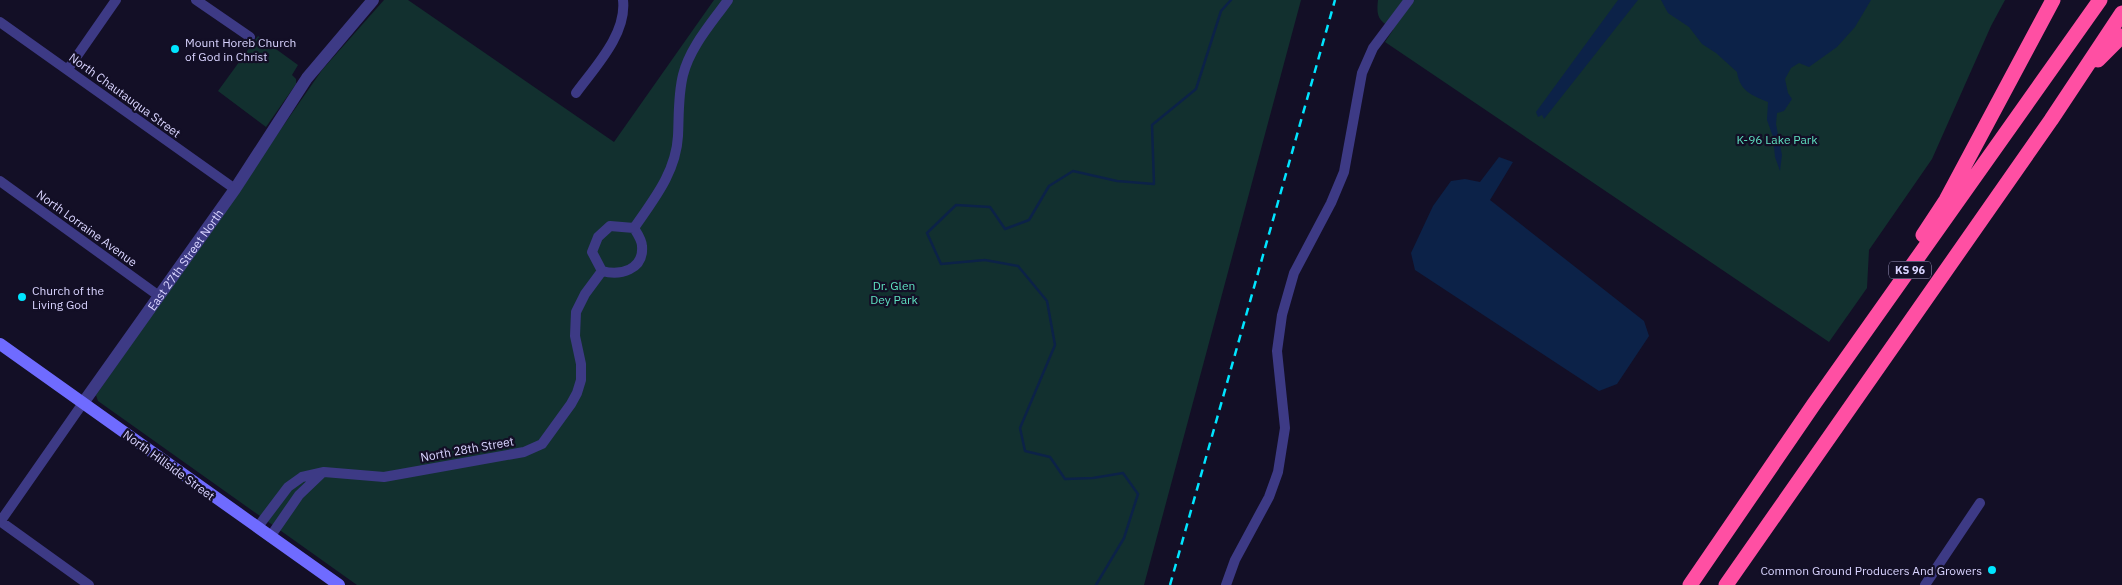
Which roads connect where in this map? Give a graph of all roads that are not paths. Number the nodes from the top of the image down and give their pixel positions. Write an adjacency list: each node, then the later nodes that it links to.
1 (116, 0): 13 (street)
2 (196, 0): 12 (street)
3 (373, 0): 17 (street, East 27th Street North)
4 (623, 0): 14 (street)
5 (728, 0): 18 (street)
6 (1409, 0): 31 (street)
7 (2053, 0): 21 (highway)
8 (2100, 0): 21 (highway, KS 96)
9 (2122, 13): 15 (highway, KS 96)
10 (0, 22): 13 (street, North Chautauqua Street)
11 (2122, 36): 15 (highway)
12 (250, 37)
13 (68, 69): 17 (street, North Chautauqua Street)
14 (576, 93)
15 (2050, 120): 33 (highway, KS 96)
16 (0, 181): 20 (street, North Lorraine Avenue)
17 (235, 189): 20 (street, East 27th Street North)
18 (634, 228): 19 (street); 19 (street)
19 (602, 271): 24 (street, North 28th Street)
20 (159, 296): 23 (street, East 27th Street North)
21 (1880, 312): 32 (highway, KS 96)
22 (0, 344): 23 (main road, North Hillside Street)
23 (83, 403): 26 (street, East 27th Street North); 27 (main road, North Hillside Street)
24 (324, 472): 27 (street, North 28th Street); 28 (street)
25 (1980, 503): 34 (street)
26 (0, 521): 29 (street)
27 (257, 528): 28 (main road, North Hillside Street)
28 (270, 537): 30 (main road, North Hillside Street)
29 (89, 585)
30 (339, 585)
31 (1226, 585)
32 (1690, 585)
33 (1726, 585)
34 (1925, 585)

